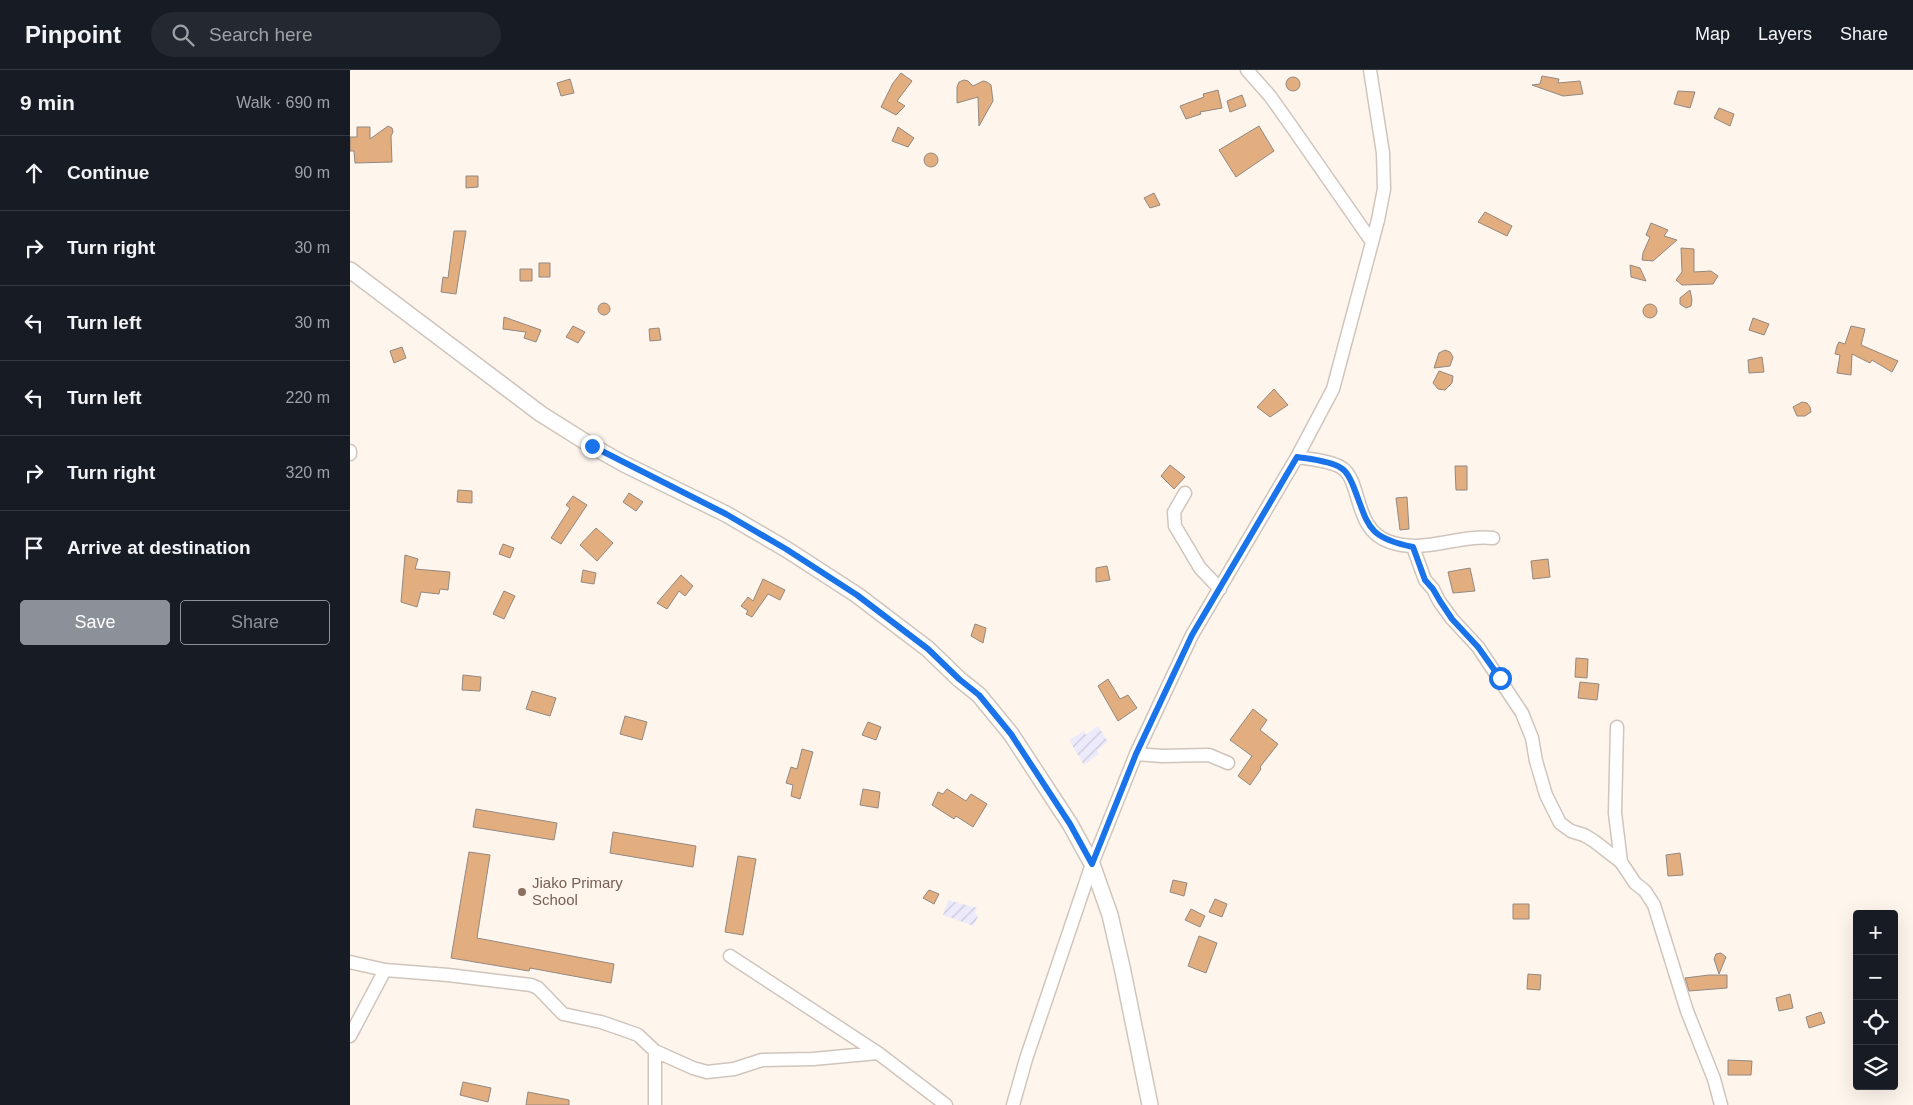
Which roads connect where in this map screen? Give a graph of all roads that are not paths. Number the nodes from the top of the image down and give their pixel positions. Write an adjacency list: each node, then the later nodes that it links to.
1 (1247, 70): 3 (street)
2 (1370, 70): 3 (street)
3 (1372, 242): 5 (street)
4 (350, 270): 14 (street)
5 (1297, 457): 8 (street); 9 (street)
6 (1185, 493): 9 (street)
7 (1493, 538): 8 (street)
8 (1413, 547): 13 (street)
9 (1220, 589): 11 (street)
10 (1617, 726): 13 (street)
11 (1136, 754): 12 (street); 14 (street)
12 (1228, 764)
13 (1621, 862): 25 (street)
14 (1092, 864): 23 (street); 24 (street)
15 (730, 956): 20 (street)
16 (350, 962): 17 (street)
17 (385, 970): 18 (street); 19 (street)
18 (350, 1036)
19 (655, 1051): 20 (street); 21 (street)
20 (878, 1052): 22 (street)
21 (655, 1105)
22 (946, 1105)
23 (1013, 1105)
24 (1150, 1105)
25 (1721, 1105)

